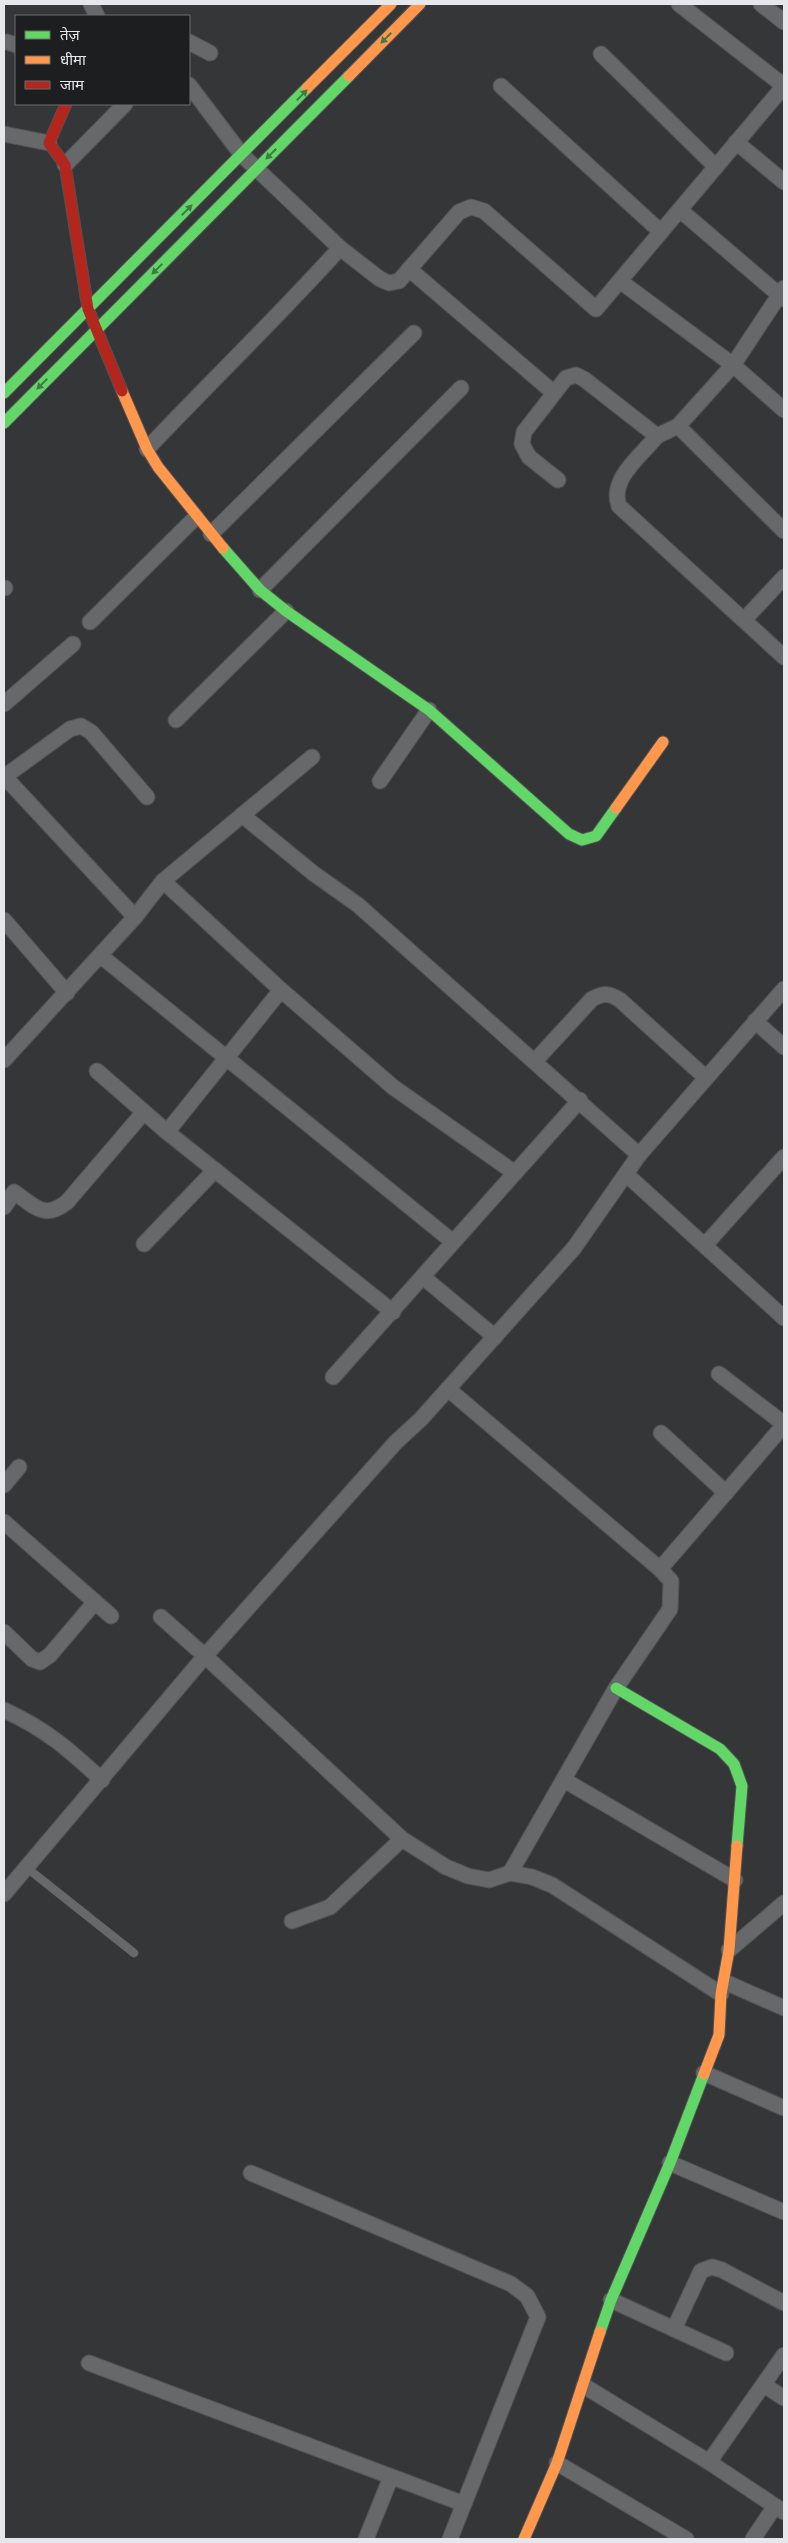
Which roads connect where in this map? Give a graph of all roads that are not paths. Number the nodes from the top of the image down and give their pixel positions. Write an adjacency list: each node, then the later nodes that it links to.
1 (391, 4): 17 (street, one-way to 1)
2 (420, 4): 20 (street, one-way to 20)
3 (679, 4): 11 (street)
4 (761, 4): 5 (street)
5 (784, 22)
6 (190, 42): 7 (street)
7 (210, 52)
8 (601, 54): 19 (street)
9 (190, 86): 17 (street)
10 (501, 86): 23 (street)
11 (784, 86): 15 (street)
12 (66, 105): 16 (street)
13 (124, 105): 18 (street)
14 (4, 134): 16 (street)
15 (736, 142): 19 (street); 21 (street)
16 (49, 144): 18 (street)
17 (242, 155): 20 (street); 28 (street, one-way to 17)
18 (65, 165): 28 (street)
19 (716, 166): 22 (street)
20 (256, 168): 24 (street); 29 (street, one-way to 29)
21 (784, 182)
22 (680, 210): 23 (street); 27 (street)
23 (661, 232): 26 (street)
24 (340, 248): 25 (street); 39 (street)
25 (409, 269): 26 (street); 33 (street)
26 (620, 281): 31 (street)
27 (783, 294): 31 (street)
28 (88, 309): 29 (street); 34 (street)
29 (96, 330): 36 (street, one-way to 36); 39 (street)
30 (414, 334): 43 (street)
31 (733, 365): 35 (street); 37 (street)
32 (461, 388): 45 (street)
33 (554, 392): 38 (street); 40 (street)
34 (4, 393)
35 (784, 410)
36 (4, 423)
37 (678, 426): 38 (street); 42 (street)
38 (657, 436): 47 (street)
39 (147, 449): 41 (street)
40 (558, 480)
41 (196, 517): 43 (street); 48 (street)
42 (784, 531)
43 (211, 534): 45 (street)
44 (784, 577): 47 (street)
45 (260, 590): 46 (street)
46 (286, 611): 52 (street); 53 (street)
47 (744, 620): 50 (street)
48 (90, 622)
49 (73, 644): 51 (street)
50 (784, 657)
51 (4, 704)
52 (429, 710): 54 (street); 57 (street)
53 (176, 720)
54 (663, 742)
55 (312, 757): 59 (street)
56 (4, 776): 58 (street); 61 (street)
57 (380, 781)
58 (147, 797)
59 (242, 815): 60 (street); 71 (street)
60 (163, 881): 61 (street); 65 (street)
61 (136, 917): 63 (street)
62 (4, 920): 66 (street)
63 (101, 956): 66 (street); 69 (street)
64 (784, 989): 67 (street)
65 (281, 990): 69 (street); 80 (street)
66 (67, 993): 70 (street)
67 (755, 1021): 68 (street); 73 (street)
68 (784, 1047)
69 (226, 1058): 76 (street); 84 (street)
70 (4, 1060)
71 (535, 1061): 73 (street); 74 (street)
72 (97, 1071): 75 (street)
73 (706, 1077): 77 (street)
74 (580, 1100): 77 (street); 80 (street)
75 (144, 1112): 76 (street); 82 (street)
76 (167, 1132): 79 (street)
77 (639, 1155): 81 (street)
78 (784, 1157): 86 (street)
79 (215, 1170): 85 (street); 88 (street)
80 (515, 1173): 84 (street)
81 (626, 1174): 86 (street); 90 (street)
82 (9, 1188): 83 (street)
83 (4, 1207)
84 (453, 1242): 87 (street)
85 (144, 1244)
86 (705, 1246): 89 (street)
87 (423, 1277): 88 (street); 90 (street)
88 (393, 1312): 92 (street)
89 (783, 1313)
90 (495, 1337): 93 (street)
91 (719, 1374): 94 (street)
92 (333, 1377)
93 (448, 1389): 100 (street); 105 (street)
94 (784, 1424): 98 (street)
95 (660, 1433): 98 (street)
96 (19, 1467): 97 (street)
97 (4, 1485)
98 (726, 1493): 100 (street)
99 (4, 1522): 101 (street)
100 (660, 1569): 106 (street)
101 (95, 1602): 102 (street); 104 (street)
102 (111, 1616)
103 (161, 1617): 105 (street)
104 (4, 1632)
105 (205, 1656): 108 (street); 110 (street)
106 (616, 1688): 109 (street); 113 (street)
107 (4, 1710): 108 (street)
108 (102, 1780): 111 (street)
109 (564, 1780): 112 (street); 113 (street)
110 (402, 1839): 112 (street); 116 (street)
111 (27, 1868): 114 (street); 118 (lane)
112 (510, 1873): 119 (street)
113 (736, 1880): 117 (street)
114 (4, 1894)
115 (784, 1903): 117 (street)
116 (292, 1922)
117 (729, 1950): 119 (street)
118 (134, 1953)
119 (723, 1988): 120 (street); 121 (street)
120 (784, 2008)
121 (704, 2073): 122 (street); 123 (street)
122 (784, 2108)
123 (670, 2163): 125 (street); 126 (street)
124 (251, 2173): 138 (street)
125 (784, 2212)
126 (611, 2300): 128 (street); 132 (street)
127 (784, 2303): 128 (street)
128 (674, 2329): 129 (street)
129 (726, 2353)
130 (784, 2355): 133 (street)
131 (89, 2363): 137 (street)
132 (584, 2386): 135 (street); 136 (street)
133 (764, 2386): 134 (street); 135 (street)
134 (784, 2398)
135 (709, 2462): 139 (street)
136 (557, 2464): 142 (street); 143 (street)
137 (391, 2477): 138 (street); 140 (street)
138 (464, 2504): 141 (street)
139 (780, 2509): 144 (street)
140 (366, 2539)
141 (450, 2539)
142 (524, 2539)
143 (686, 2539)
144 (753, 2539)

